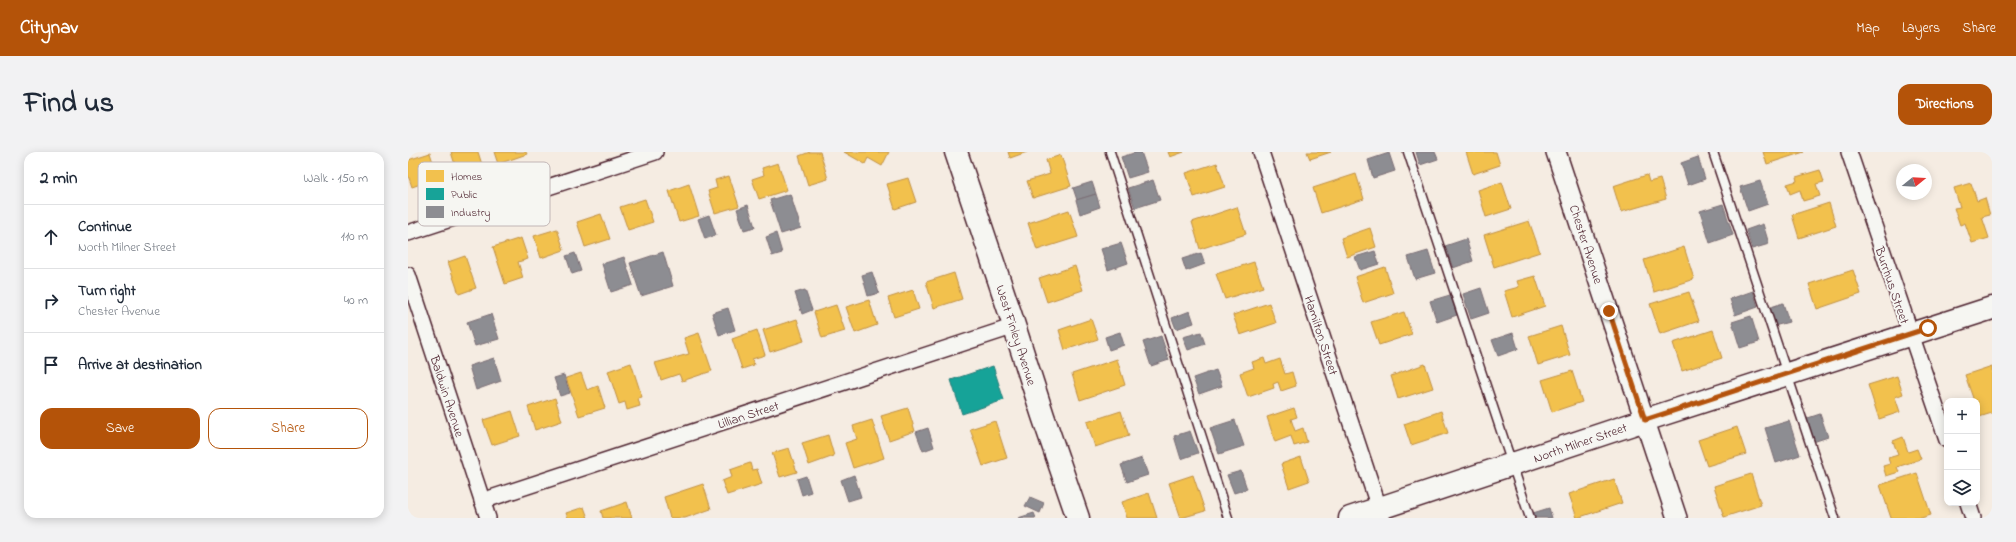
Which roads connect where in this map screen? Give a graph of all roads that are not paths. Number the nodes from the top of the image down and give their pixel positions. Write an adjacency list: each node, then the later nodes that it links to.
1 (655, 152): 9 (street)
2 (956, 152): 14 (main road, West Finley Avenue)
3 (1110, 152): 25 (lane)
4 (1262, 152): 22 (street, Hamilton Street)
5 (1408, 152): 19 (lane)
6 (1556, 152): 17 (street, Chester Avenue)
7 (1713, 152): 16 (lane)
8 (1849, 152): 15 (street, Burrhus Street)
9 (550, 186)
10 (427, 226): 11 (street)
11 (408, 232)
12 (408, 275): 20 (street, Baldwin Avenue)
13 (1992, 308): 15 (main road, North Milner Street)
14 (1015, 326): 20 (street, Lillian Street); 24 (main road, West Finley Avenue)
15 (1910, 334): 16 (main road, North Milner Street); 18 (street, Burrhus Street)
16 (1787, 375): 17 (main road, North Milner Street); 29 (lane)
17 (1645, 420): 19 (main road, North Milner Street); 28 (street, Chester Avenue)
18 (1945, 434)
19 (1512, 465): 22 (main road, North Milner Street); 27 (lane)
20 (482, 501): 23 (street, Baldwin Avenue)
21 (1969, 506): 30 (street)
22 (1381, 513): 26 (main road, North Milner Street)
23 (488, 518)
24 (1078, 518)
25 (1228, 518)
26 (1350, 518)
27 (1530, 518)
28 (1677, 518)
29 (1835, 518)
30 (1973, 518)

